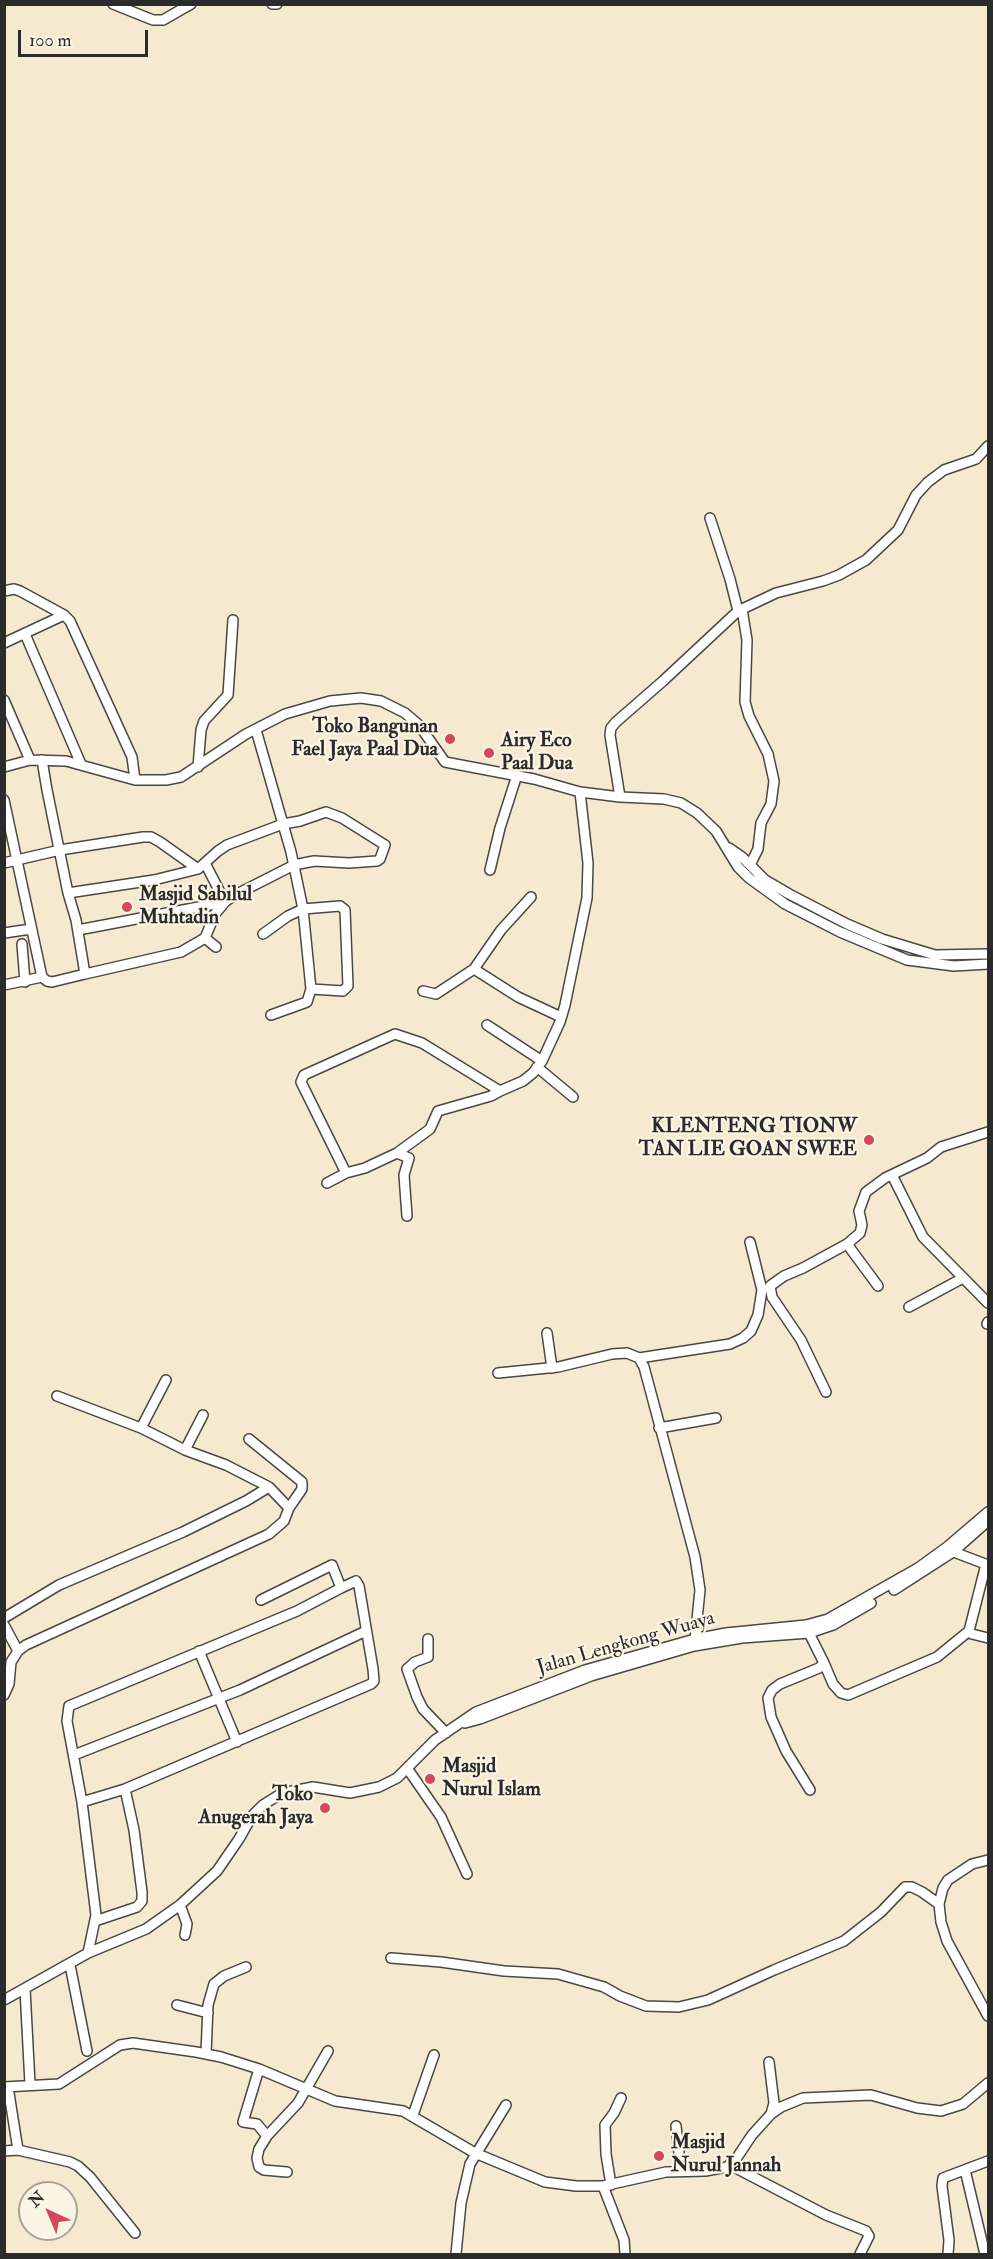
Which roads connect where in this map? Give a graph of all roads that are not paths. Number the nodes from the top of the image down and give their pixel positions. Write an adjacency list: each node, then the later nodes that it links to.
1 (113, 4): 2 (street)
2 (191, 4)
3 (272, 4): 4 (street)
4 (278, 4)
5 (988, 446): 8 (street)
6 (710, 518): 8 (street)
7 (4, 591): 9 (street)
8 (740, 610): 23 (street); 31 (street)
9 (64, 615): 11 (street); 21 (street)
10 (233, 620): 19 (street)
11 (25, 634): 12 (street); 17 (street)
12 (4, 643)
13 (4, 700): 15 (street)
14 (256, 730): 19 (street); 20 (street); 25 (street)
15 (30, 760): 16 (street); 18 (street)
16 (42, 760): 17 (street); 27 (street)
17 (81, 764): 21 (street)
18 (4, 766)
19 (198, 767): 21 (street)
20 (518, 775): 22 (street); 33 (street)
21 (135, 780)
22 (580, 792): 23 (street); 57 (street)
23 (620, 797): 26 (street)
24 (4, 800): 28 (street)
25 (283, 824): 30 (street); 30 (street); 32 (street)
26 (724, 845): 31 (street); 39 (street)
27 (60, 850): 28 (street); 32 (street); 34 (street)
28 (17, 859): 29 (street); 40 (street)
29 (4, 863)
30 (294, 865): 36 (street); 38 (street)
31 (750, 865): 37 (street)
32 (202, 866): 34 (street); 36 (street)
33 (490, 870)
34 (68, 893): 41 (street)
35 (531, 897): 49 (street)
36 (225, 902): 41 (street); 44 (street)
37 (815, 907): 39 (street); 47 (street)
38 (303, 909): 43 (street); 54 (street); 54 (street)
39 (810, 917): 48 (street)
40 (31, 929): 42 (street); 51 (street)
41 (78, 930): 50 (street)
42 (4, 933)
43 (262, 934)
44 (205, 938): 46 (street); 50 (street)
45 (22, 944): 52 (street)
46 (216, 948)
47 (988, 954)
48 (988, 964)
49 (474, 969): 55 (street); 57 (street)
50 (85, 974): 51 (street)
51 (42, 977): 52 (street)
52 (25, 982): 53 (street)
53 (4, 985)
54 (312, 989): 56 (street)
55 (423, 991)
56 (271, 1015)
57 (561, 1017): 59 (street)
58 (487, 1025): 59 (street)
59 (539, 1064): 60 (street); 61 (street)
60 (500, 1091): 63 (street); 64 (street)
61 (573, 1097)
62 (988, 1132): 65 (street)
63 (397, 1153): 64 (street); 67 (street)
64 (346, 1173): 66 (street)
65 (892, 1175): 69 (street); 70 (street)
66 (327, 1182)
67 (406, 1216)
68 (750, 1242): 75 (street)
69 (847, 1244): 71 (street); 79 (street)
70 (963, 1278): 72 (street); 73 (street)
71 (878, 1286)
72 (988, 1303)
73 (909, 1307)
74 (547, 1333): 76 (street)
75 (639, 1358): 76 (street); 84 (street)
76 (552, 1368): 77 (street)
77 (498, 1373)
78 (166, 1380): 83 (street)
79 (826, 1392)
80 (57, 1396): 83 (street)
81 (203, 1415): 86 (street)
82 (716, 1418): 84 (street)
83 (141, 1428): 86 (street)
84 (659, 1428): 102 (street)
85 (249, 1439): 88 (street)
86 (185, 1450): 87 (street)
87 (269, 1487): 88 (street); 95 (street)
88 (289, 1508): 103 (street)
89 (988, 1512): 91 (street, Jalan Lengkong Wuaya)
90 (988, 1521): 91 (street, Jalan Lengkong Wuaya)
91 (950, 1550): 92 (street); 99 (street, Jalan Lengkong Wuaya); 102 (street, Jalan Lengkong Wuaya)
92 (987, 1565): 98 (street)
93 (341, 1588): 94 (street); 97 (street); 104 (street)
94 (261, 1600)
95 (4, 1618)
96 (4, 1625): 103 (street)
97 (366, 1631): 107 (street); 110 (street)
98 (969, 1631): 100 (street); 105 (street)
99 (809, 1633): 105 (street); 108 (street, Jalan Lengkong Wuaya)
100 (988, 1638)
101 (428, 1639): 109 (street)
102 (695, 1639): 108 (street, Jalan Lengkong Wuaya)
103 (18, 1651): 106 (street)
104 (199, 1651): 107 (street); 111 (street)
105 (824, 1663): 114 (street)
106 (4, 1695)
107 (218, 1698): 110 (street); 111 (street)
108 (462, 1723): 109 (street, Jalan Lengkong Wuaya)
109 (446, 1733): 112 (street, Jalan Lengkong Wuaya)
110 (237, 1742): 113 (street)
111 (74, 1755): 115 (street)
112 (407, 1768): 117 (street); 119 (street, Jalan Lengkong Wuaya)
113 (125, 1789): 115 (street); 120 (street)
114 (810, 1790)
115 (82, 1802): 120 (street)
116 (988, 1860): 118 (street)
117 (466, 1874)
118 (939, 1904): 123 (street); 130 (street)
119 (180, 1905): 121 (street); 122 (street, Jalan Lengkong Wuaya)
120 (95, 1921): 122 (street)
121 (185, 1935)
122 (88, 1953): 124 (street, Jalan Lengkong Wuaya)
123 (391, 1958)
124 (69, 1965): 126 (street, Jalan Lengkong Wuaya); 131 (street)
125 (246, 1967): 129 (street)
126 (25, 1989): 127 (street, Jalan Lengkong Wuaya); 138 (street)
127 (4, 2000)
128 (177, 2005): 129 (street)
129 (208, 2013): 133 (street)
130 (988, 2016)
131 (87, 2051)
132 (328, 2051): 140 (street)
133 (207, 2054): 136 (street); 138 (street)
134 (434, 2055): 144 (street)
135 (769, 2062): 143 (street)
136 (258, 2069): 140 (street); 146 (street)
137 (988, 2083): 143 (street)
138 (30, 2084): 139 (street)
139 (6, 2087): 147 (street)
140 (308, 2090): 144 (street); 146 (street)
141 (621, 2098): 155 (street)
142 (506, 2105): 149 (street)
143 (771, 2114): 151 (street)
144 (413, 2115): 149 (street)
145 (676, 2126): 153 (street)
146 (267, 2136): 154 (street)
147 (18, 2150): 148 (street); 156 (street)
148 (4, 2151)
149 (475, 2153): 155 (street); 157 (street)
150 (988, 2161): 152 (street)
151 (730, 2165): 153 (street); 159 (street)
152 (966, 2170): 160 (street); 161 (street)
153 (681, 2171): 155 (street)
154 (287, 2172)
155 (607, 2185): 158 (street)
156 (135, 2233)
157 (456, 2254)
158 (625, 2254)
159 (860, 2254)
160 (948, 2254)
161 (985, 2254)

